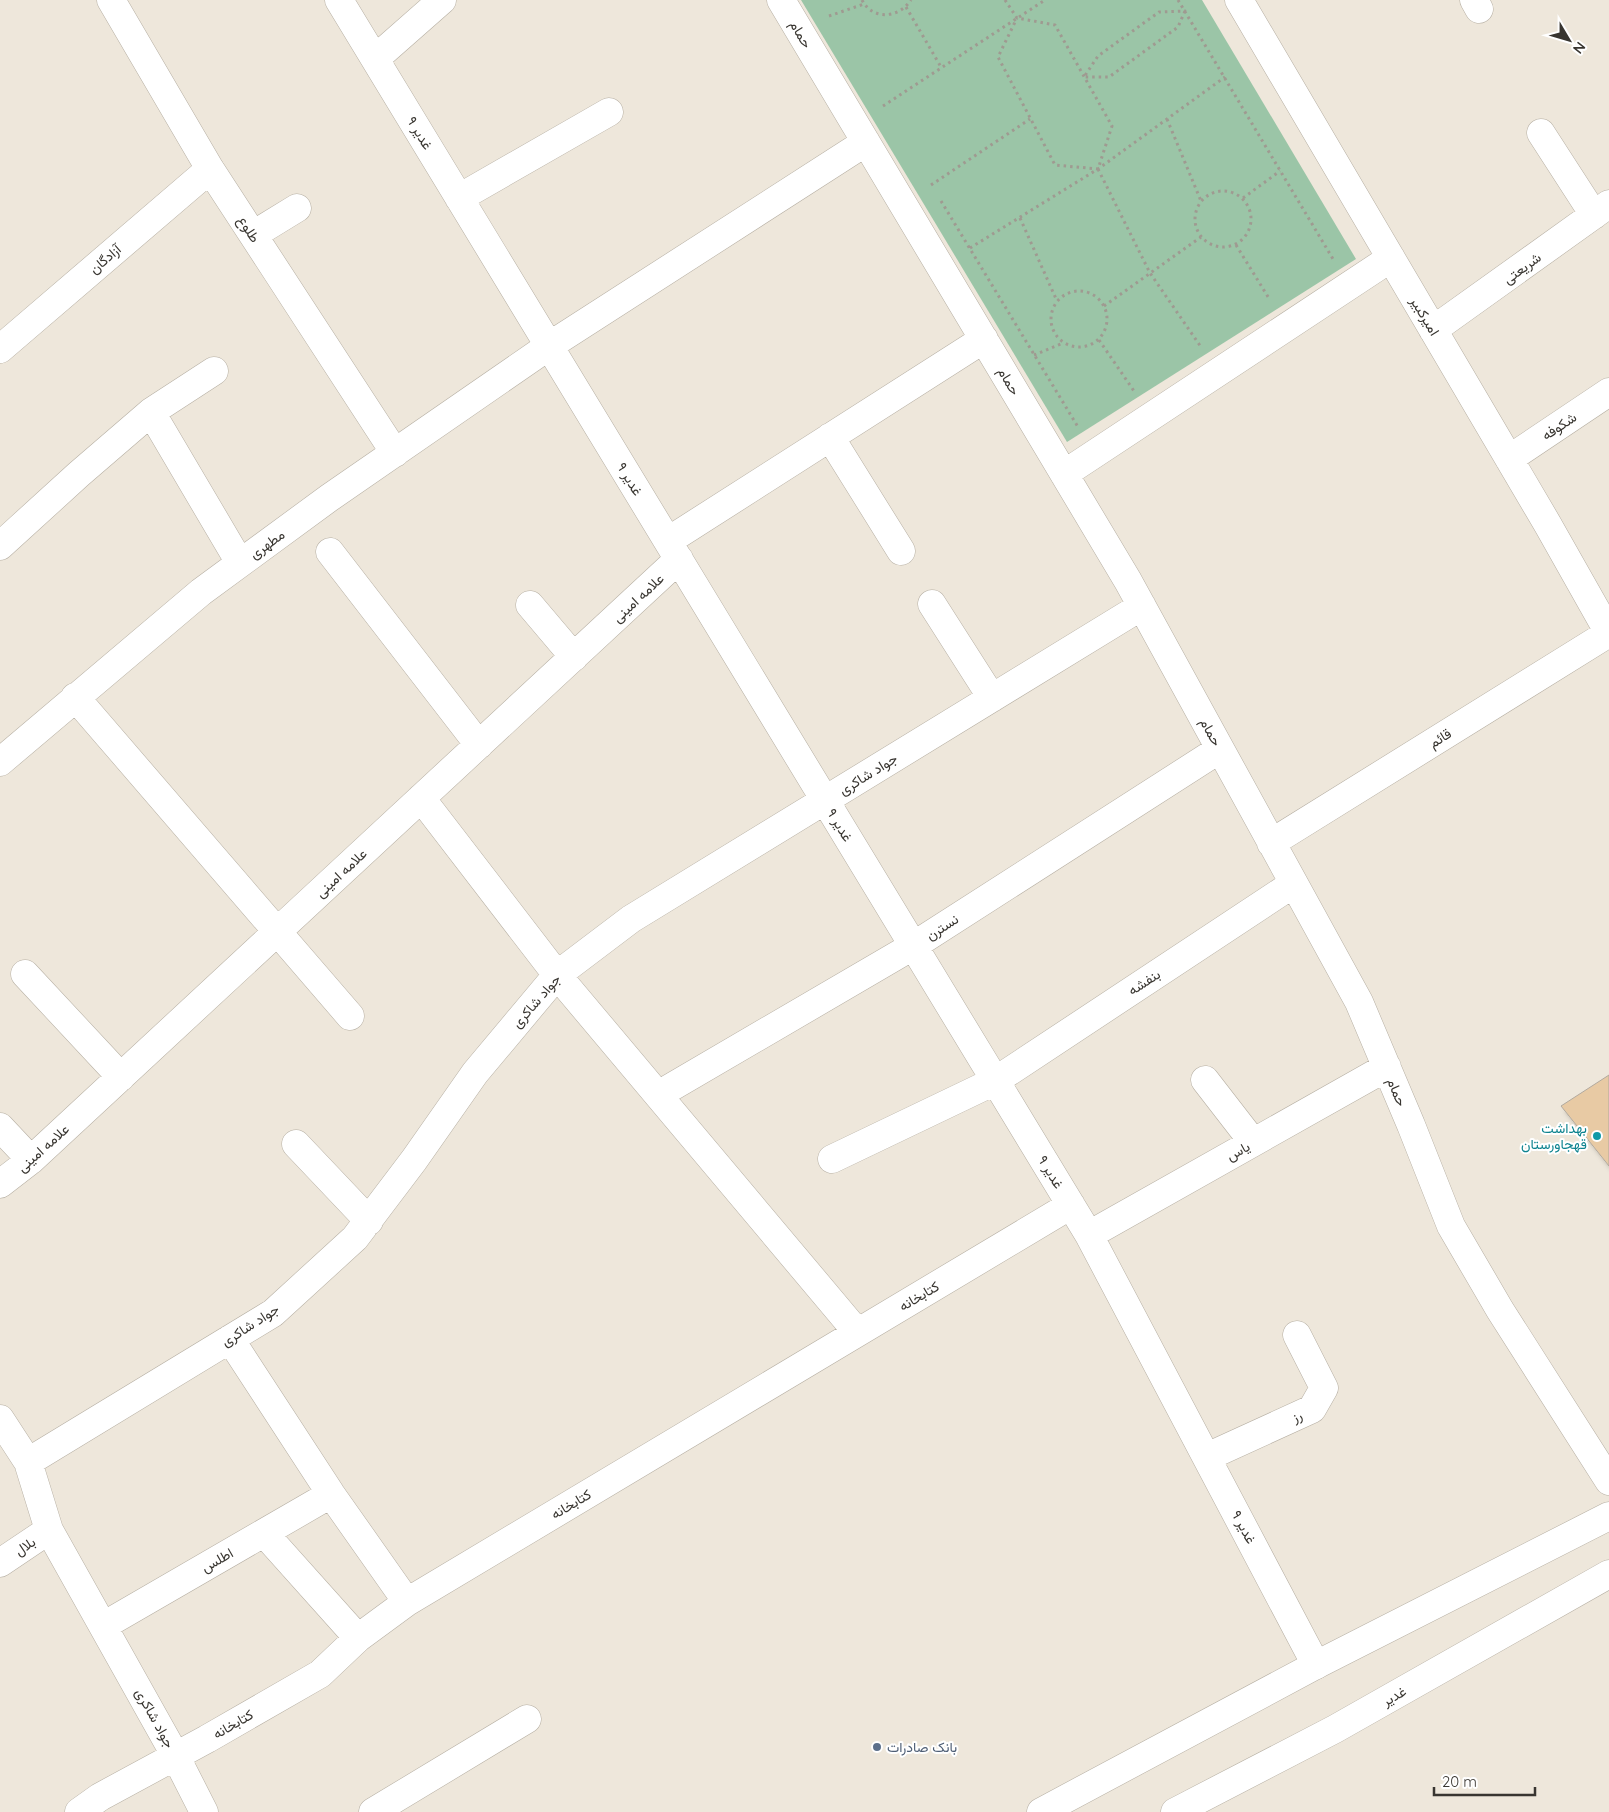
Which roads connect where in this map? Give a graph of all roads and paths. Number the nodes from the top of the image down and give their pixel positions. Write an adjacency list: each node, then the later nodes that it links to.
1 (111, 0): 30 (street, طلوع)
2 (339, 0): 18 (street, غدیر ۹)
3 (442, 0): 18 (street)
4 (781, 0): 29 (street, حمام)
5 (862, 0): 11 (path)
6 (911, 0): 12 (path)
7 (1005, 0): 16 (path)
8 (1045, 0): 16 (path)
9 (1178, 0): 14 (path)
10 (1247, 3): 45 (street, امیرکبیر)
11 (864, 4): 12 (path); 15 (path)
12 (906, 7): 19 (path)
13 (824, 8): 15 (path)
14 (1185, 11): 20 (path); 20 (path); 21 (path)
15 (829, 16): 17 (path)
16 (1017, 18): 19 (path); 20 (path); 26 (path)
17 (834, 25)
18 (375, 59): 35 (street, غدیر ۹)
19 (942, 67): 23 (path)
20 (1084, 77): 31 (path)
21 (1225, 77): 27 (path); 32 (path)
22 (878, 98): 23 (path)
23 (883, 106): 25 (path)
24 (609, 112): 35 (street)
25 (888, 114)
26 (1030, 119): 31 (path); 34 (path)
27 (1167, 119): 31 (path); 37 (path)
28 (1541, 133): 39 (street)
29 (866, 142): 52 (street, حمام); 55 (street, مطهری)
30 (210, 169): 41 (street, طلوع); 56 (street, آزادگان)
31 (1098, 170): 40 (path); 47 (path)
32 (1280, 171): 36 (path); 46 (path)
33 (926, 177): 34 (path)
34 (931, 185): 44 (path)
35 (460, 198): 55 (street, غدیر ۹)
36 (1243, 198): 37 (path); 43 (path)
37 (1202, 201): 42 (path)
38 (297, 208): 41 (street)
39 (1602, 210): 51 (street, شریعتی)
40 (1020, 218): 44 (path); 48 (path)
41 (253, 235): 65 (street, طلوع)
42 (1201, 237): 43 (path); 47 (path)
43 (1236, 245): 49 (path)
44 (970, 248): 58 (path)
45 (1391, 258): 51 (street, امیرکبیر); 67 (street)
46 (1325, 264)
47 (1150, 273): 50 (path); 57 (path)
48 (1057, 301): 50 (path); 54 (path)
49 (1272, 302)
50 (1104, 306): 53 (path)
51 (1433, 330): 66 (street, امیرکبیر)
52 (984, 339): 64 (street, علامه امینی); 67 (street, حمام)
53 (1099, 340): 54 (path); 61 (path)
54 (1063, 343): 58 (path)
55 (549, 346): 65 (street, مطهری); 69 (street, غدیر ۹)
56 (0, 349)
57 (1204, 352)
58 (1034, 355): 63 (path)
59 (214, 371): 62 (street)
60 (1609, 392): 66 (street, شکوفه)
61 (1139, 398)
62 (151, 412): 68 (street); 72 (street)
63 (1079, 429)
64 (830, 437): 69 (street, علامه امینی); 70 (street)
65 (395, 453): 72 (street, مطهری)
66 (1509, 459): 73 (street, امیرکبیر)
67 (1064, 474): 76 (street, حمام)
68 (0, 546)
69 (673, 550): 78 (street, علامه امینی); 85 (street, غدیر ۹)
70 (901, 551)
71 (330, 552): 81 (street)
72 (240, 563): 79 (street, مطهری)
73 (1600, 596): 77 (street, امیرکبیر)
74 (932, 604): 80 (street)
75 (530, 605): 78 (street)
76 (1142, 606): 80 (street, جواد شاکری); 82 (street, حمام)
77 (1609, 633): 86 (street, قائم)
78 (574, 657): 81 (street, علامه امینی)
79 (75, 697): 83 (street, مطهری); 88 (street)
80 (992, 698): 85 (street, جواد شاکری)
81 (479, 745): 84 (street, علامه امینی)
82 (1220, 749): 86 (street, حمام); 89 (street, نسترن)
83 (0, 762)
84 (421, 798): 88 (street, علامه امینی); 91 (street)
85 (825, 801): 89 (street, غدیر ۹); 91 (street, جواد شاکری)
86 (1271, 843): 87 (street, حمام)
87 (1294, 884): 93 (street, حمام); 96 (street, بنفشه)
88 (278, 931): 92 (street); 94 (street, علامه امینی)
89 (914, 946): 96 (street, غدیر ۹); 97 (street, نسترن)
90 (25, 974): 94 (street)
91 (557, 975): 97 (street); 105 (street, جواد شاکری)
92 (350, 1016)
93 (1386, 1067): 99 (street, یاس); 113 (street, حمام)
94 (121, 1076): 102 (street, علامه امینی)
95 (1206, 1080): 99 (street)
96 (996, 1081): 101 (street, بنفشه); 104 (street, غدیر ۹)
97 (658, 1095): 107 (street)
98 (0, 1127): 102 (street)
99 (1252, 1142): 106 (street, یاس)
100 (296, 1144): 105 (street)
101 (832, 1159)
102 (30, 1160): 103 (street, علامه امینی)
103 (0, 1184)
104 (1071, 1205): 106 (street, غدیر ۹); 107 (street, کتابخانه)
105 (368, 1220): 109 (street, جواد شاکری)
106 (1089, 1235): 111 (street, غدیر ۹)
107 (857, 1332): 120 (street, کتابخانه)
108 (1296, 1335): 111 (street, رز)
109 (230, 1339): 112 (street, جواد شاکری); 114 (street)
110 (0, 1419): 112 (street, جواد شاکری)
111 (1207, 1457): 123 (street, غدیر ۹)
112 (28, 1462): 116 (street, جواد شاکری)
113 (1609, 1481)
114 (331, 1494): 117 (street, اطلس); 120 (street)
115 (1609, 1516): 123 (street)
116 (49, 1530): 118 (street, بلال); 121 (street, جواد شاکری)
117 (264, 1533): 121 (street, اطلس); 122 (street)
118 (0, 1563)
119 (1608, 1576): 130 (street, غدیر)
120 (407, 1602): 122 (street, کتابخانه)
121 (103, 1626): 125 (street, جواد شاکری)
122 (358, 1638): 125 (street, کتابخانه)
123 (1316, 1665): 129 (street)
124 (527, 1720): 128 (street)
125 (175, 1755): 126 (street, کتابخانه); 127 (street, جواد شاکری)
126 (79, 1812)
127 (204, 1812)
128 (373, 1812)
129 (1041, 1812)
130 (1175, 1812)

